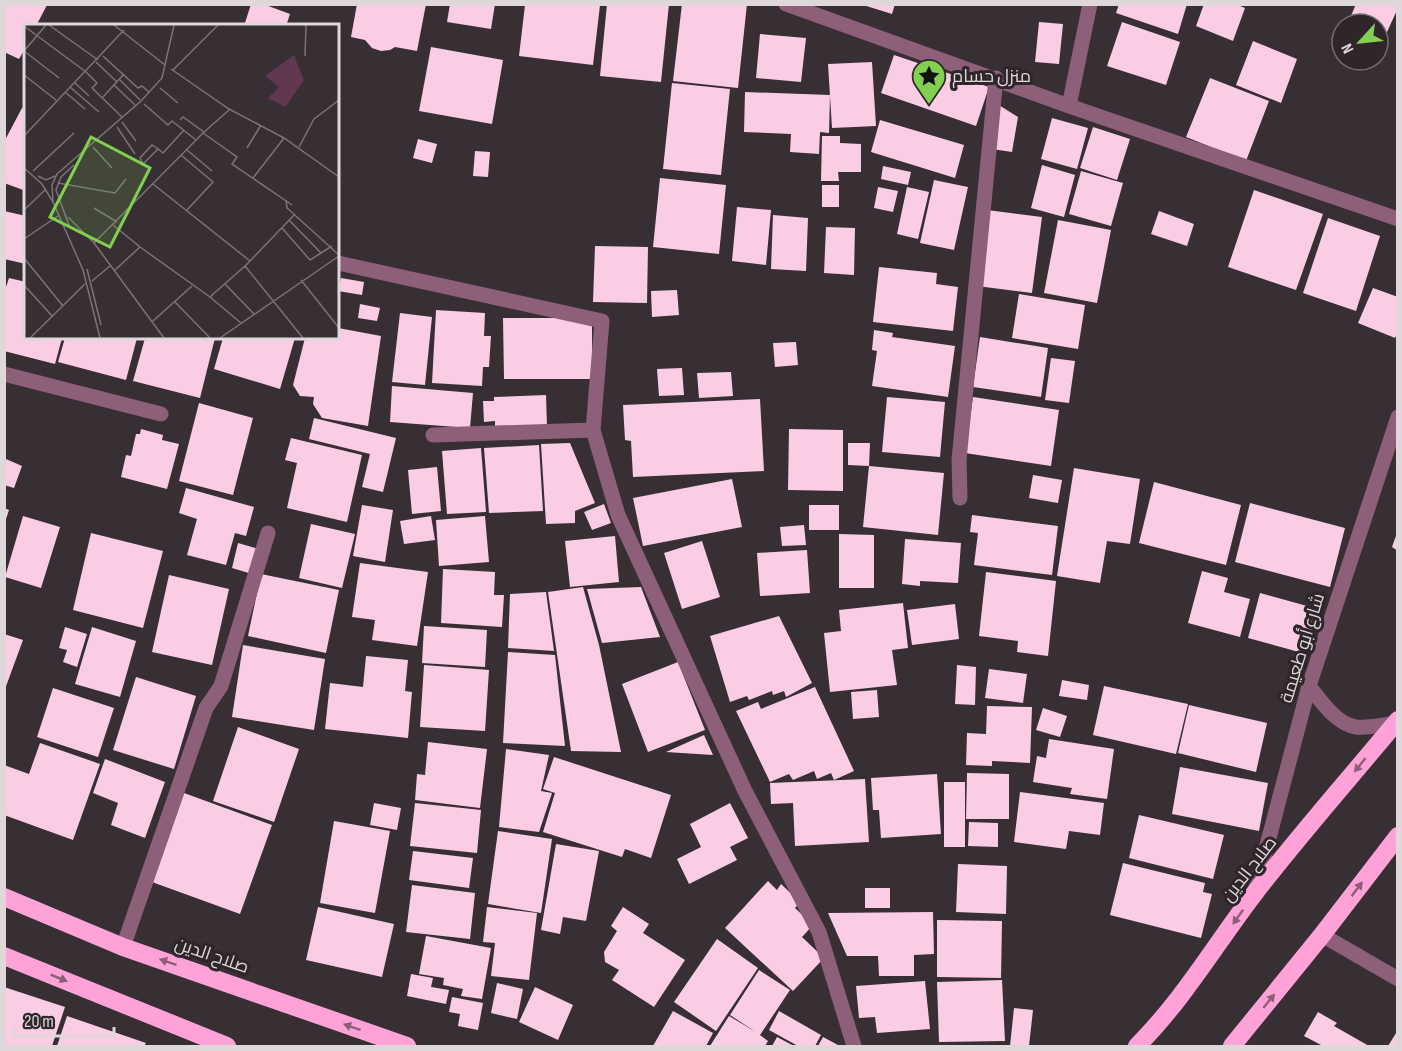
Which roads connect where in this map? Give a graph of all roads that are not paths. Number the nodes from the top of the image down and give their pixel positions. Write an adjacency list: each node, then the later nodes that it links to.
1 (786, 4): 3 (street)
2 (1090, 4): 4 (street)
3 (996, 78): 4 (street); 12 (street)
4 (1069, 106): 5 (street)
5 (1398, 219)
6 (339, 263): 10 (street)
7 (4, 374): 8 (street)
8 (160, 414)
9 (1398, 417): 14 (street, شارع أبو طعيمة)
10 (593, 430): 11 (street); 25 (street)
11 (433, 435)
12 (960, 498)
13 (268, 533): 20 (street)
14 (1309, 686): 15 (street); 17 (street, شارع أبو طعيمة)
15 (1396, 722): 17 (highway, صلاح الدين, one-way to 17)
16 (1398, 836): 19 (highway, one-way to 16)
17 (1255, 894): 26 (highway, صلاح الدين, one-way to 26)
18 (4, 897): 20 (highway, صلاح الدين)
19 (1322, 935): 22 (street); 27 (highway, one-way to 19)
20 (123, 946): 24 (highway, صلاح الدين, one-way to 20)
21 (4, 956): 23 (highway, one-way to 23)
22 (1398, 979)
23 (227, 1047)
24 (407, 1047)
25 (854, 1047)
26 (1137, 1047)
27 (1232, 1047)

